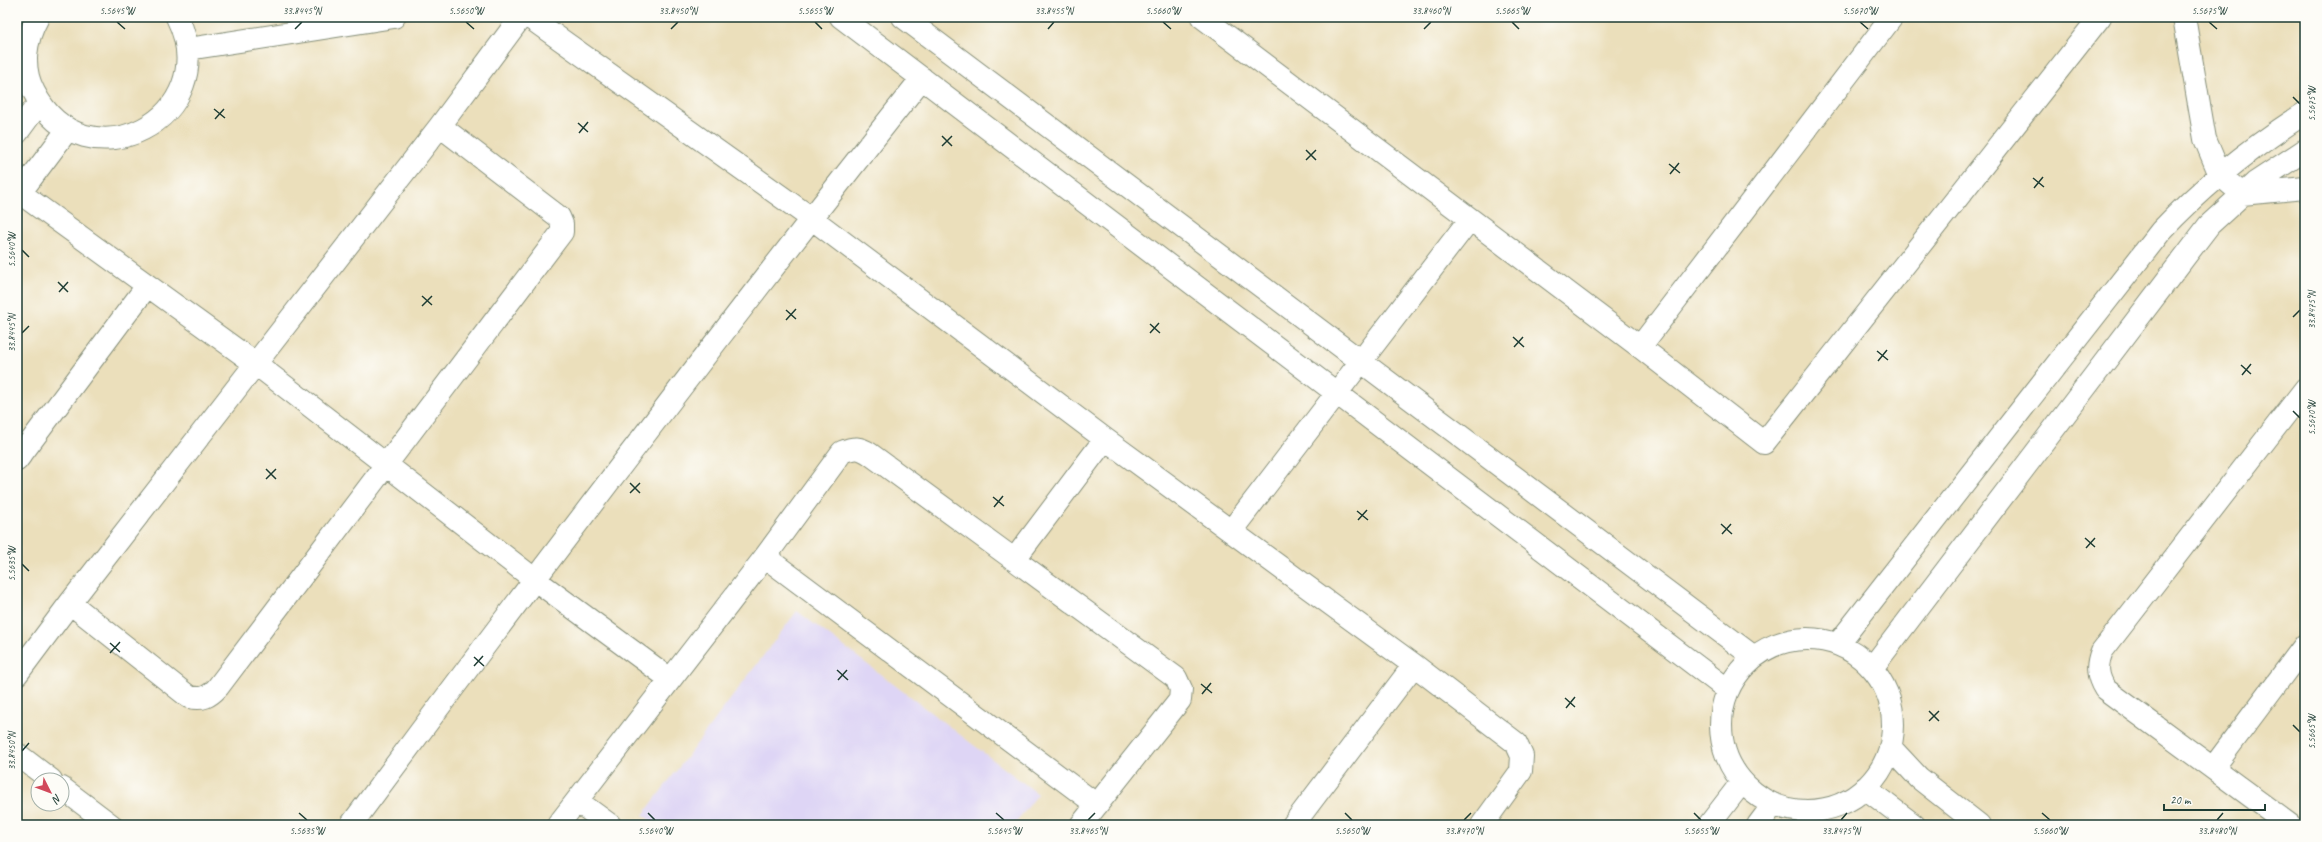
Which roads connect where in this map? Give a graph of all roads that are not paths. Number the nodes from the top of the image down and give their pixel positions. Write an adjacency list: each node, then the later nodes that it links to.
1 (38, 17): 12 (street)
2 (177, 17): 13 (street)
3 (394, 17): 13 (street)
4 (521, 17): 17 (street)
5 (528, 17): 25 (street)
6 (841, 17): 14 (street)
7 (903, 17): 29 (street)
8 (1202, 17): 26 (street)
9 (1892, 17): 28 (street)
10 (2100, 17): 28 (street)
11 (2184, 17): 21 (street)
12 (22, 47): 15 (street)
13 (188, 49): 18 (street)
14 (922, 78): 25 (street); 32 (street)
15 (39, 103): 18 (street); 19 (street)
16 (2305, 112): 21 (street)
17 (440, 126): 30 (street); 35 (street)
18 (68, 129): 24 (street)
19 (17, 133)
20 (2305, 150): 23 (street)
21 (2220, 175): 23 (street); 41 (street)
22 (2305, 188): 23 (street)
23 (2242, 194): 45 (street)
24 (19, 195): 27 (street)
25 (811, 218): 33 (street); 39 (street)
26 (1470, 219): 28 (street); 29 (street)
27 (147, 286): 30 (street); 34 (street)
28 (1640, 347)
29 (1361, 362): 32 (street); 43 (street)
30 (256, 364): 35 (street); 40 (street)
31 (2305, 389): 51 (street)
32 (1337, 393): 36 (street); 48 (street)
33 (1105, 439): 36 (street); 38 (street)
34 (17, 460)
35 (386, 464): 39 (street); 40 (street)
36 (1231, 532): 44 (street)
37 (765, 557): 38 (street); 47 (street); 57 (street)
38 (1014, 560): 57 (street)
39 (534, 579): 47 (street); 60 (street)
40 (70, 604): 46 (street)
41 (1838, 644): 43 (street); 45 (street)
42 (2305, 645): 51 (street)
43 (1754, 657): 48 (street)
44 (1414, 665): 64 (street); 65 (street)
45 (1872, 668): 49 (street)
46 (17, 674)
47 (670, 679): 56 (street)
48 (1728, 690): 53 (street)
49 (1890, 747): 54 (street); 69 (street)
50 (17, 754): 52 (street)
51 (2213, 768): 70 (street)
52 (41, 772)
53 (1742, 782): 58 (street); 66 (street)
54 (1864, 788): 58 (street); 68 (street)
55 (70, 794): 59 (street)
56 (577, 801): 61 (street); 62 (street)
57 (1097, 805): 63 (street)
58 (1773, 805): 67 (street)
59 (110, 825)
60 (351, 825)
61 (558, 825)
62 (610, 825)
63 (1081, 825)
64 (1293, 825)
65 (1482, 825)
66 (1709, 825)
67 (1758, 825)
68 (1914, 825)
69 (1979, 825)
70 (2290, 825)

